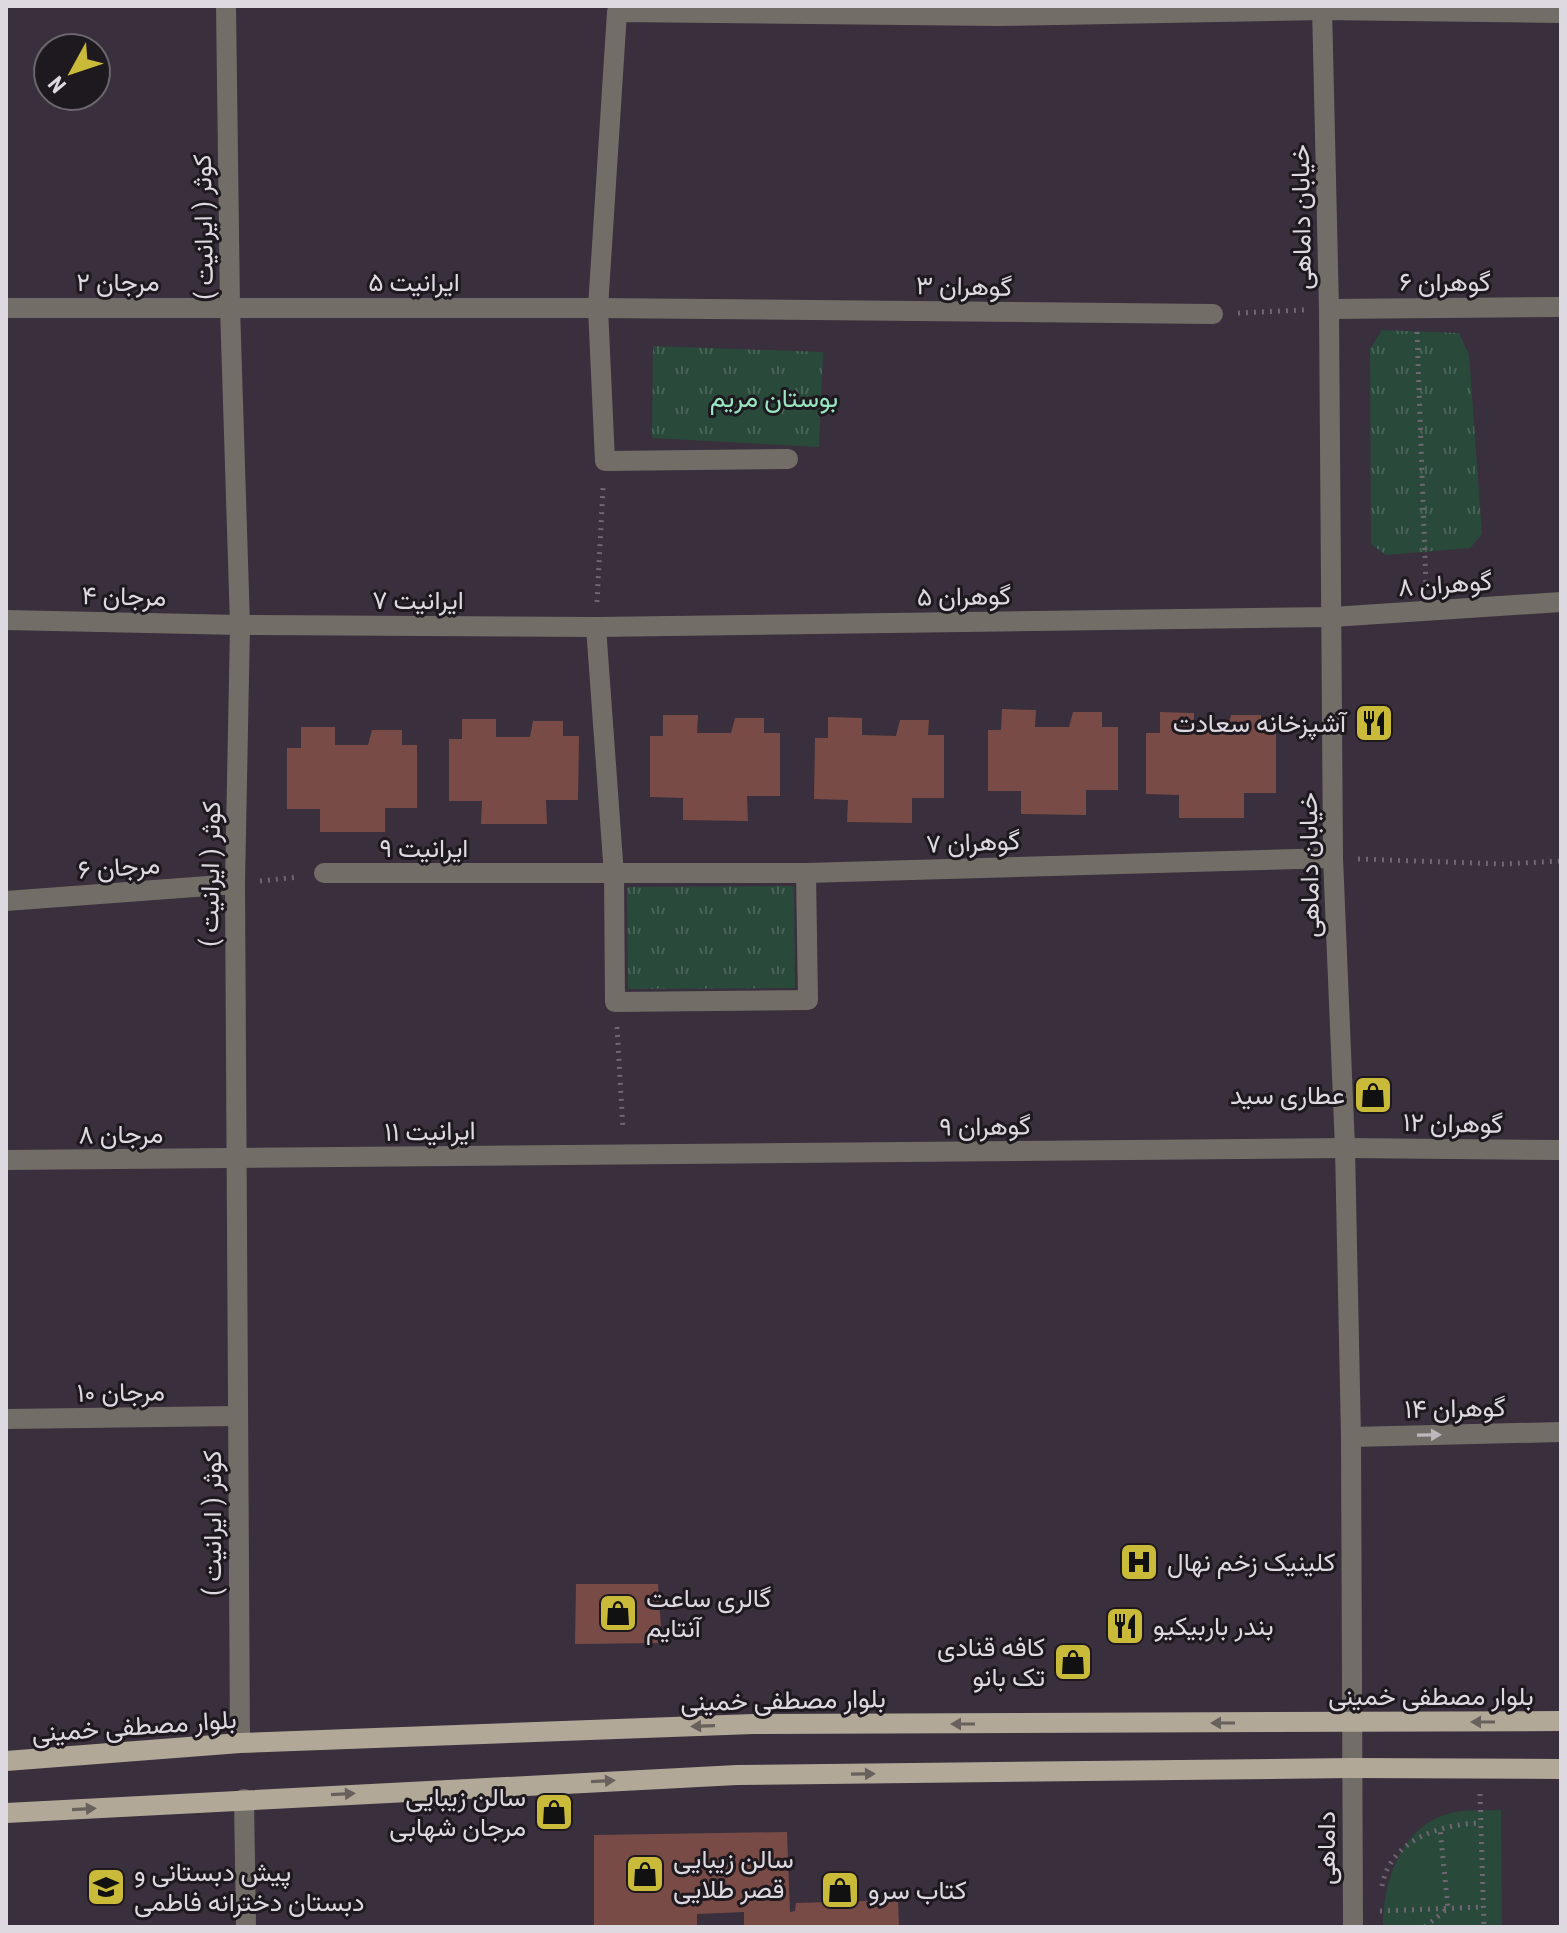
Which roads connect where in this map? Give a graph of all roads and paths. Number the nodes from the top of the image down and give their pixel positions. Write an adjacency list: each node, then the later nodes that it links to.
1 (226, 6): 5 (street, کوثر ( ایرانیت ))
2 (1322, 8): 3 (street); 4 (street); 9 (street, خیابان داماهی)
3 (998, 11): 8 (street)
4 (1561, 13)
5 (230, 307): 7 (street, مرجان ۲); 8 (street, ایرانیت ۵); 18 (street, کوثر ( ایرانیت ))
6 (1561, 307): 10 (street, گوهران ۶)
7 (6, 308)
8 (598, 308): 11 (street, گوهران ۳); 13 (street)
9 (1329, 309): 10 (street, گوهران ۶); 11 (path); 16 (street, خیابان داماهی)
10 (1416, 309): 15 (path)
11 (1213, 314)
12 (788, 459): 13 (street)
13 (605, 461): 19 (path)
14 (1561, 602): 15 (street, گوهران ۸)
15 (1427, 611): 16 (street, گوهران ۸)
16 (1332, 617): 19 (street, گوهران ۵); 20 (street, خیابان داماهی)
17 (6, 620): 18 (street, مرجان ۴)
18 (240, 625): 19 (street, ایرانیت ۷); 25 (street, کوثر ( ایرانیت ))
19 (596, 627): 24 (street)
20 (1333, 858): 21 (path); 23 (street, گوهران ۷); 28 (street, خیابان داماهی)
21 (1561, 861)
22 (324, 873): 24 (street, ایرانیت ۹); 25 (path)
23 (806, 873): 24 (street, گوهران ۷); 27 (street)
24 (614, 875): 27 (street)
25 (235, 884): 26 (street, مرجان ۶); 31 (street, کوثر ( ایرانیت ))
26 (6, 901)
27 (615, 1002): 30 (path)
28 (1345, 1148): 29 (street, گوهران ۱۲); 30 (street, گوهران ۹); 36 (street, خیابان داماهی)
29 (1561, 1150)
30 (625, 1155): 31 (street, ایرانیت ۱۱)
31 (236, 1159): 32 (street, مرجان ۸); 33 (street, کوثر ( ایرانیت ))
32 (6, 1160)
33 (237, 1416): 34 (street, مرجان ۱۰); 39 (street, کوثر ( ایرانیت ))
34 (6, 1419)
35 (1561, 1432): 36 (street, گوهران ۱۴, one-way to 35)
36 (1351, 1437): 38 (street, خیابان داماهی)
37 (1561, 1721): 38 (main road, بلوار مصطفی خمینی, one-way to 38)
38 (1354, 1723): 39 (main road, بلوار مصطفی خمینی, one-way to 39); 41 (street, داماهی)
39 (240, 1743): 40 (main road, بلوار مصطفی خمینی)
40 (6, 1761)
41 (1352, 1768): 42 (main road); 44 (main road, one-way to 41); 53 (street, داماهی)
42 (1479, 1769): 43 (main road); 46 (path)
43 (1561, 1769)
44 (244, 1799): 45 (main road, one-way to 44); 52 (street)
45 (6, 1813)
46 (1481, 1823): 47 (path); 50 (path)
47 (1440, 1829): 48 (path); 51 (path)
48 (1382, 1889)
49 (1380, 1900): 51 (path)
50 (1483, 1907): 51 (path); 55 (path)
51 (1448, 1908): 54 (path)
52 (246, 1927)
53 (1353, 1927)
54 (1425, 1927)
55 (1484, 1927)

